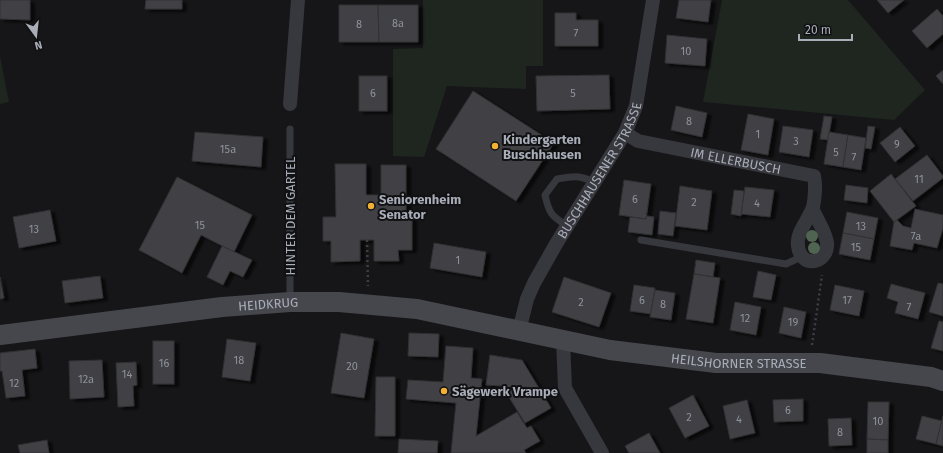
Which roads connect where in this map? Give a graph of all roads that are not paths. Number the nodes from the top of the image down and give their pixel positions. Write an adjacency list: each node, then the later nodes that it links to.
1 (298, 0): 3 (street)
2 (653, 0): 5 (street, BUSCHHAUSENER STRASSE)
3 (290, 104)
4 (290, 129): 11 (lane, HINTER DEM GARTEL)
5 (626, 133): 6 (street, BUSCHHAUSENER STRASSE); 7 (street, IM ELLERBUSCH)
6 (594, 182): 8 (street, BUSCHHAUSENER STRASSE); 8 (lane)
7 (812, 211): 10 (street, IM ELLERBUSCH); 10 (street)
8 (567, 226): 12 (street, BUSCHHAUSENER STRASSE)
9 (641, 240): 10 (lane)
10 (801, 257)
11 (290, 302): 12 (main road, HEIDKRUG); 13 (main road, HEIDKRUG)
12 (527, 332): 14 (main road, HEILSHORNER STRASSE)
13 (0, 335)
14 (563, 340): 15 (main road, HEILSHORNER STRASSE); 16 (street)
15 (943, 381)
16 (602, 453)

